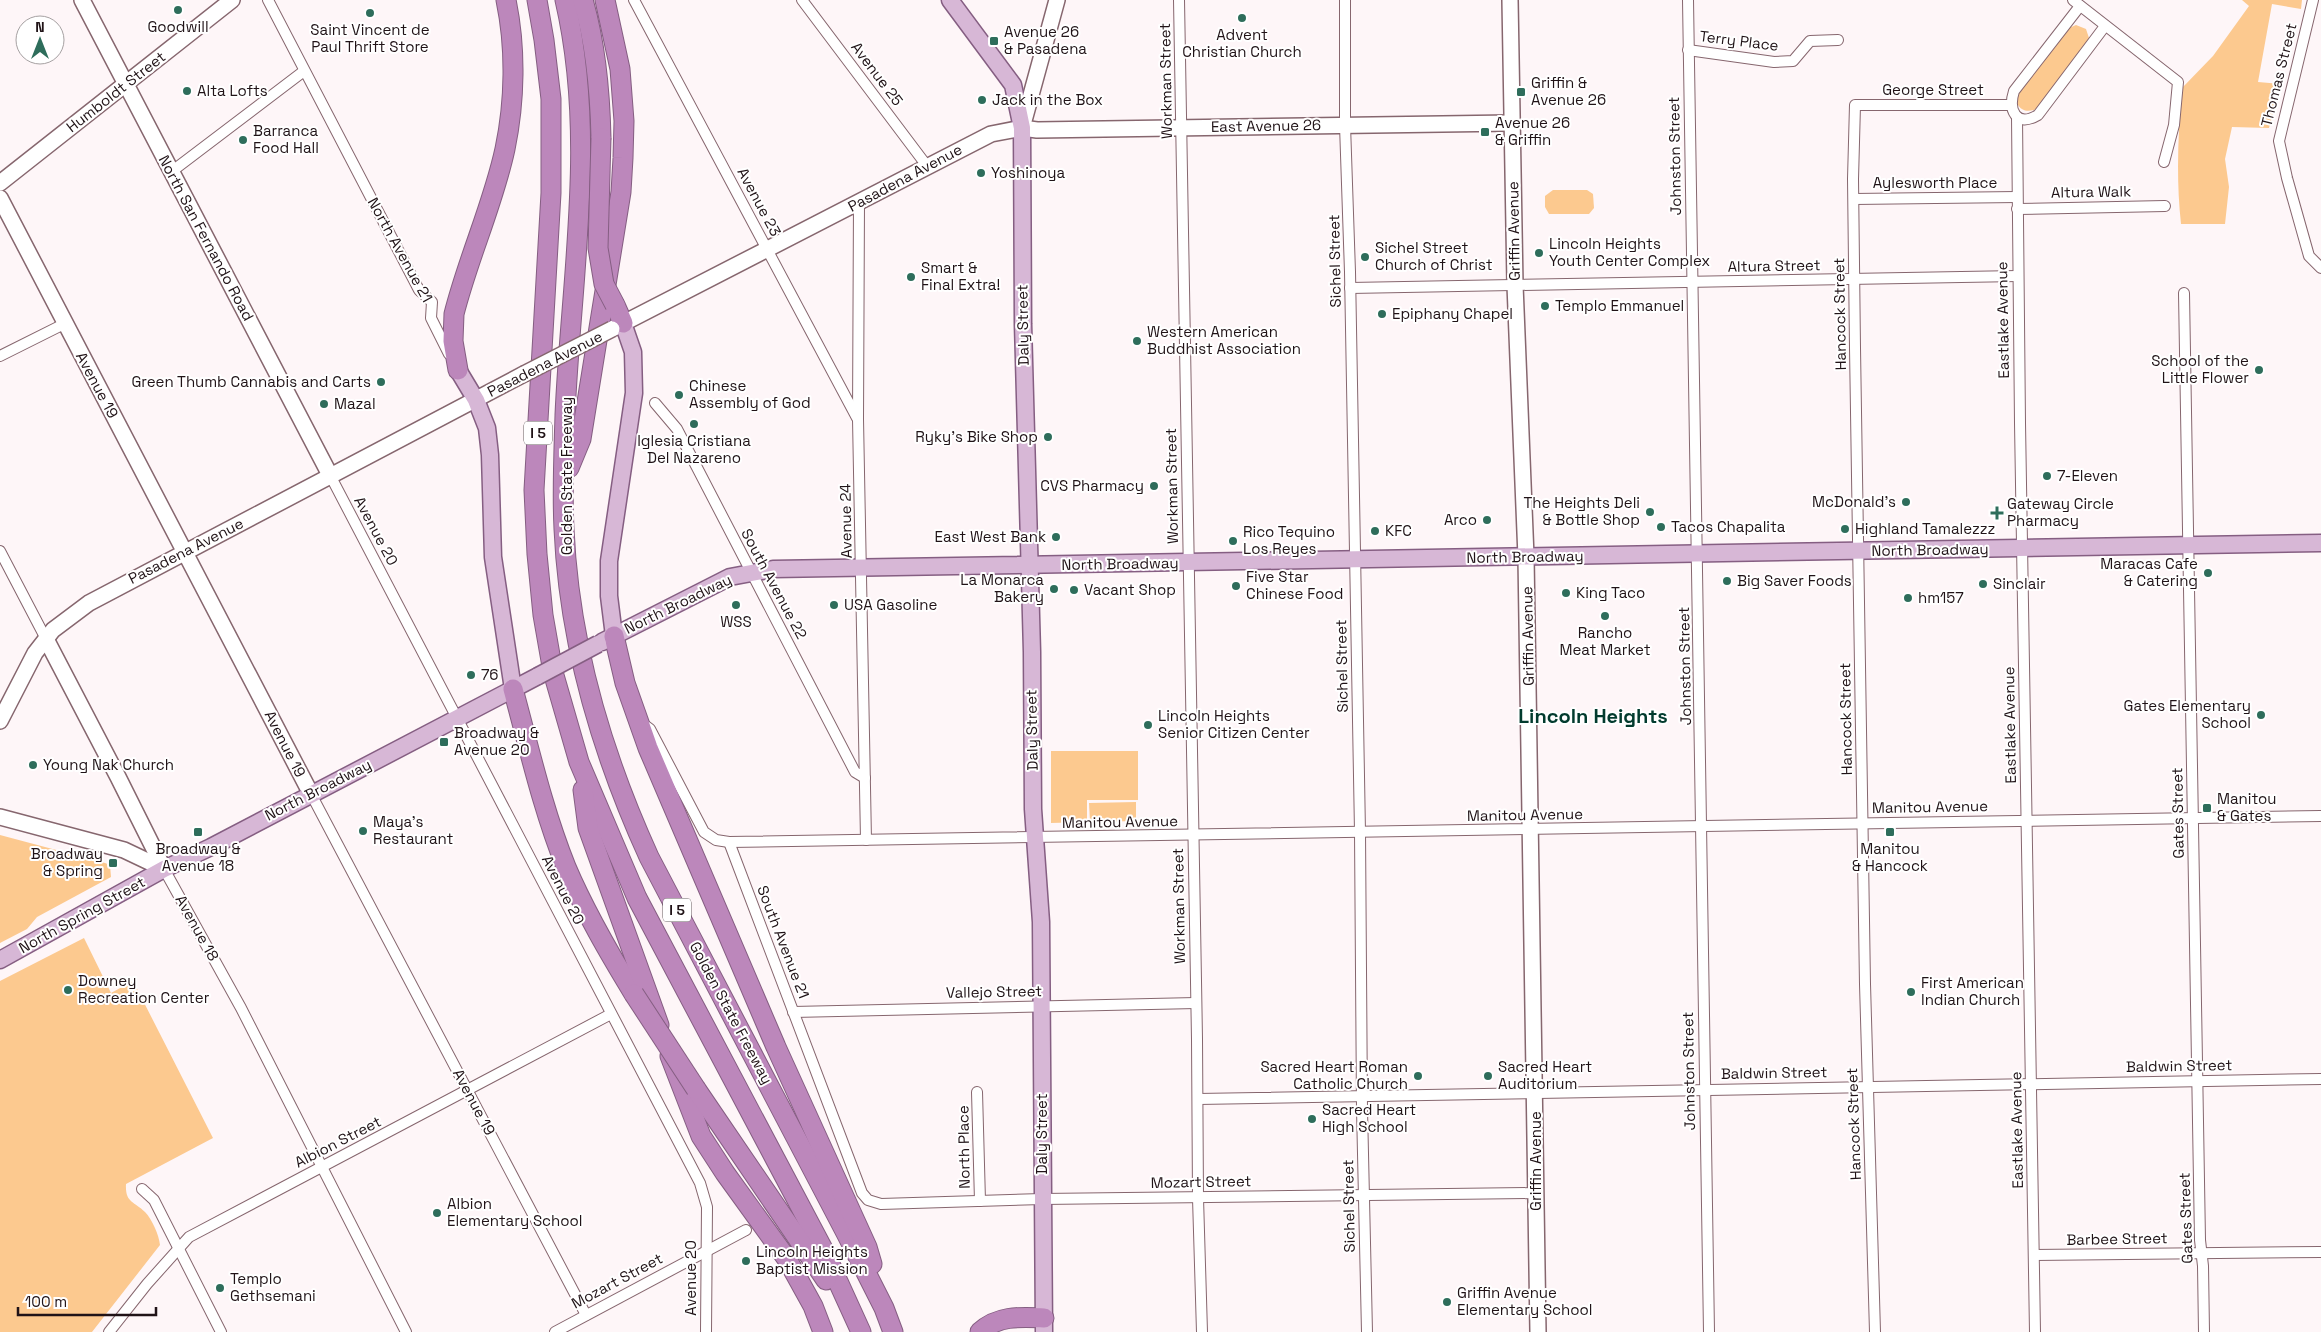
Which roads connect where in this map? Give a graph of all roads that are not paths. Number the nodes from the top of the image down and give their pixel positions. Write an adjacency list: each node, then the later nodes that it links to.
1 (82, 0): 24 (main road, North San Fernando Road)
2 (232, 0): 24 (main road, Humboldt Street)
3 (268, 0): 23 (street, North Avenue 21)
4 (506, 0): 54 (highway)
5 (524, 0): 25 (highway)
6 (537, 0): 25 (highway, Golden State Freeway / I 5)
7 (565, 0): 59 (highway, Golden State Freeway / I 5)
8 (583, 0): 52 (highway, bridge)
9 (605, 0): 59 (highway)
10 (634, 0): 43 (street, Avenue 23)
11 (802, 0): 34 (street, Avenue 25)
12 (950, 0): 32 (main road, Daly Street)
13 (1058, 0): 32 (main road)
14 (1179, 0): 31 (street, Workman Street)
15 (1346, 0): 30 (street, Sichel Street)
16 (1510, 0): 29 (main road, Griffin Avenue)
17 (1688, 0): 22 (street, Johnston Street)
18 (2312, 0): 44 (street, Thomas Street)
19 (2077, 3): 20 (street); 27 (street)
20 (2105, 26): 28 (street); 33 (street)
21 (1838, 40): 22 (street, Terry Place)
22 (1688, 50): 47 (street, Johnston Street)
23 (304, 71): 35 (street); 54 (street, North Avenue 21)
24 (126, 84): 35 (main road, North San Fernando Road); 36 (main road, Humboldt Street)
25 (551, 99): 79 (highway, Golden State Freeway / I 5)
26 (1855, 105): 27 (street, George Street); 39 (street, Hancock Street)
27 (2011, 105): 28 (street, Eastlake Avenue)
28 (2017, 118): 37 (street, Eastlake Avenue)
29 (1512, 123): 30 (main road, East Avenue 26); 48 (main road, Griffin Avenue)
30 (1346, 125): 31 (main road, East Avenue 26); 49 (street, Sichel Street)
31 (1181, 127): 32 (main road, East Avenue 26); 69 (street, Workman Street)
32 (1022, 128): 34 (main road, Pasadena Avenue); 70 (main road, Daly Street)
33 (2164, 162)
34 (927, 166): 40 (main road, Pasadena Avenue)
35 (171, 172): 58 (main road, North San Fernando Road)
36 (0, 183)
37 (2017, 197): 39 (street, Aylesworth Place); 42 (street, Eastlake Avenue)
38 (0, 198): 51 (main road, Avenue 19)
39 (1854, 199): 46 (street, Hancock Street)
40 (859, 202): 43 (main road, Pasadena Avenue); 57 (street, Avenue 24)
41 (2165, 206): 42 (street, Altura Walk)
42 (2017, 209): 45 (street, Eastlake Avenue)
43 (768, 250): 52 (main road, Pasadena Avenue); 57 (street, Avenue 23)
44 (2321, 268)
45 (2018, 276): 46 (street, Altura Street); 62 (street, Eastlake Avenue)
46 (1854, 279): 47 (street, Altura Street); 64 (street, Hancock Street)
47 (1693, 282): 48 (street, Altura Street); 66 (street, Johnston Street)
48 (1515, 286): 49 (street, Altura Street); 67 (main road, Griffin Avenue)
49 (1350, 288): 68 (street, Sichel Street)
50 (2184, 293): 61 (street, Gates Street)
51 (64, 324): 53 (street); 65 (main road, Avenue 19)
52 (617, 326): 55 (main road, Pasadena Avenue, bridge); 74 (main road)
53 (0, 356)
54 (458, 370): 55 (main road, North Avenue 21)
55 (476, 400): 58 (main road, Pasadena Avenue); 75 (main road, North Avenue 21)
56 (655, 403): 72 (street, South Avenue 22)
57 (858, 419): 71 (street, Avenue 24)
58 (331, 477): 65 (main road, Pasadena Avenue); 76 (street, Avenue 20)
59 (564, 481): 124 (highway, Golden State Freeway / I 5)
60 (2321, 543): 61 (main road, North Broadway)
61 (2188, 546): 62 (main road, North Broadway); 84 (street, Gates Street)
62 (2022, 548): 64 (main road, North Broadway); 85 (street, Eastlake Avenue)
63 (0, 551): 73 (street, Avenue 18)
64 (1859, 551): 66 (main road, North Broadway); 86 (street, Hancock Street)
65 (184, 553): 73 (main road, Pasadena Avenue); 81 (main road, Avenue 19)
66 (1698, 554): 67 (main road, North Broadway); 87 (street, Johnston Street)
67 (1526, 557): 68 (main road, North Broadway); 88 (main road, Griffin Avenue)
68 (1355, 560): 69 (main road, North Broadway); 89 (street, Sichel Street)
69 (1188, 563): 70 (main road, North Broadway); 90 (street, Workman Street)
70 (1030, 566): 71 (main road, North Broadway); 91 (main road, Daly Street)
71 (862, 568): 72 (main road, North Broadway); 80 (street, Avenue 24)
72 (750, 572): 74 (main road, North Broadway); 80 (street, South Avenue 22)
73 (46, 639): 78 (main road, Pasadena Avenue); 94 (main road, Avenue 18)
74 (606, 640): 75 (main road, North Broadway, bridge); 77 (highway)
75 (513, 689): 76 (main road, North Broadway); 126 (highway, bridge)
76 (456, 718): 81 (main road, North Broadway); 99 (street, Avenue 20)
77 (638, 720): 93 (street); 124 (highway)
78 (0, 721)
79 (579, 762): 126 (highway, Golden State Freeway / I 5); 133 (highway)
80 (865, 778): 92 (street, Avenue 24)
81 (311, 794): 94 (main road, North Broadway); 105 (street, Avenue 19)
82 (2321, 816): 84 (street, Manitou Avenue)
83 (0, 817): 94 (main road)
84 (2193, 818): 85 (street, Manitou Avenue); 101 (street, Gates Street)
85 (2026, 821): 86 (street, Manitou Avenue); 102 (street, Eastlake Avenue)
86 (1863, 823): 87 (street, Manitou Avenue); 103 (street, Hancock Street)
87 (1700, 826): 88 (street, Manitou Avenue); 104 (street, Johnston Street)
88 (1531, 830): 89 (street, Manitou Avenue); 107 (main road, Griffin Avenue)
89 (1360, 832): 90 (street, Manitou Avenue); 108 (street, Sichel Street)
90 (1193, 835): 91 (street, Manitou Avenue); 96 (street, Workman Street)
91 (1034, 838): 92 (street, Manitou Avenue); 97 (main road, Daly Street)
92 (866, 840): 93 (street, Manitou Avenue)
93 (729, 842): 98 (street, South Avenue 21)
94 (164, 869): 95 (main road, North Spring Street); 110 (street, Avenue 18)
95 (0, 960)
96 (1196, 1003): 97 (street, Vallejo Street); 109 (street, Workman Street)
97 (1042, 1006): 98 (street, Vallejo Street); 115 (main road, Daly Street)
98 (793, 1012): 116 (street, South Avenue 21)
99 (611, 1014): 105 (street, Albion Street); 120 (street, Avenue 20)
100 (2321, 1079): 101 (street, Baldwin Street)
101 (2197, 1081): 102 (street, Baldwin Street); 122 (street, Gates Street)
102 (2031, 1084): 103 (street, Baldwin Street); 123 (street, Eastlake Avenue)
103 (1868, 1086): 104 (street, Baldwin Street); 140 (street, Hancock Street)
104 (1704, 1090): 107 (street, Baldwin Street); 139 (street, Johnston Street)
105 (468, 1091): 110 (street, Albion Street); 125 (street, Avenue 19)
106 (978, 1092): 117 (street, North Place)
107 (1535, 1094): 108 (street, Baldwin Street); 112 (main road, Griffin Avenue)
108 (1362, 1097): 109 (street, Baldwin Street); 113 (street, Sichel Street)
109 (1198, 1099): 114 (street, Workman Street)
110 (322, 1167): 119 (street, Albion Street); 130 (street, Avenue 18)
111 (142, 1189): 119 (street)
112 (1536, 1193): 113 (street, Mozart Street); 138 (main road, Griffin Avenue)
113 (1364, 1195): 114 (street, Mozart Street); 137 (street, Sichel Street)
114 (1198, 1198): 115 (street, Mozart Street); 136 (street, Workman Street)
115 (1042, 1199): 117 (street, Mozart Street); 127 (main road, Daly Street)
116 (868, 1200): 117 (street, Mozart Street)
117 (980, 1201)
118 (746, 1230): 120 (street, Mozart Street)
119 (179, 1248): 128 (street, Albion Street); 129 (street)
120 (705, 1251): 125 (street, Mozart Street); 132 (street, Avenue 20)
121 (2321, 1252): 122 (street, Barbee Street)
122 (2202, 1253): 123 (street, Barbee Street); 142 (street, Gates Street)
123 (2034, 1255): 141 (street, Eastlake Avenue)
124 (884, 1308): 134 (highway, Golden State Freeway / I 5)
125 (586, 1315): 131 (street, Mozart Street)
126 (858, 1324)
127 (1044, 1325): 135 (highway)
128 (109, 1332)
129 (221, 1332)
130 (406, 1332)
131 (555, 1332)
132 (706, 1332)
133 (823, 1332)
134 (893, 1332)
135 (980, 1332)
136 (1202, 1332)
137 (1367, 1332)
138 (1538, 1332)
139 (1709, 1332)
140 (1875, 1332)
141 (2036, 1332)
142 (2204, 1332)

